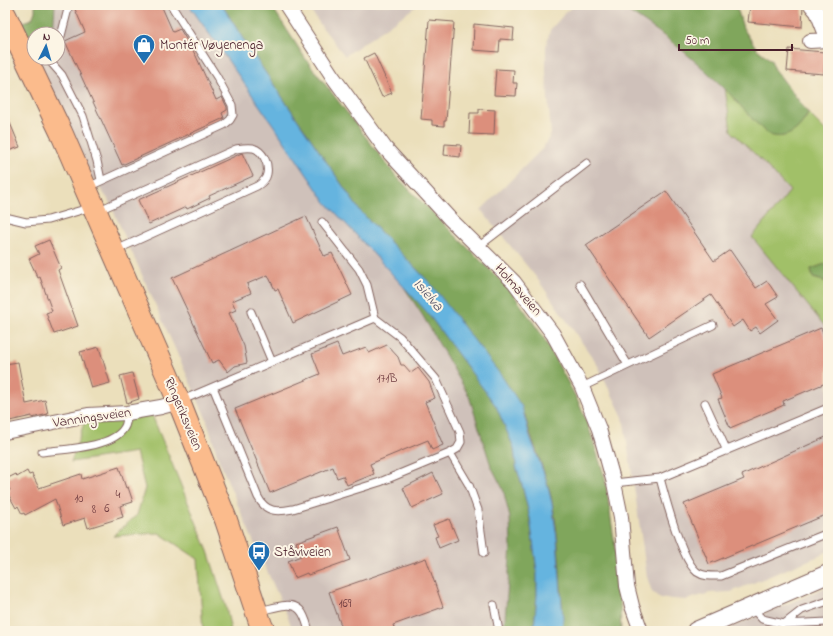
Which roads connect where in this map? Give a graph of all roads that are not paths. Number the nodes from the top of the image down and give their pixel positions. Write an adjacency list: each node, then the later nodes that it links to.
1 (69, 5): 6 (lane)
2 (171, 5): 12 (lane)
3 (286, 5): 15 (street, Holmaveien)
4 (812, 5): 7 (street)
5 (5, 15): 8 (main road, Ringeriksveien)
6 (64, 26)
7 (828, 40): 9 (street)
8 (26, 41)
9 (810, 41)
10 (43, 66): 12 (main road, Ringeriksveien)
11 (587, 163): 15 (lane)
12 (94, 196): 13 (lane); 16 (main road, Ringeriksveien); 16 (lane)
13 (5, 217)
14 (322, 222): 19 (lane)
15 (478, 247): 24 (street, Holmaveien)
16 (114, 251): 25 (main road, Ringeriksveien)
17 (580, 284): 22 (lane)
18 (251, 312): 21 (lane)
19 (375, 318): 21 (lane); 32 (lane)
20 (714, 325): 22 (lane)
21 (272, 362): 23 (lane)
22 (628, 365): 24 (lane)
23 (213, 387): 25 (lane); 32 (lane)
24 (582, 387): 34 (street, Holmaveien)
25 (179, 402): 28 (street, Vanningsveien); 43 (main road, Ringeriksveien)
26 (705, 403): 30 (lane)
27 (828, 408): 30 (lane)
28 (127, 413): 29 (street, Vanningsveien); 31 (lane)
29 (5, 432)
30 (727, 451): 33 (lane)
31 (42, 452)
32 (450, 453): 36 (lane)
33 (660, 478): 34 (lane); 35 (lane)
34 (614, 483): 46 (street, Holmaveien)
35 (828, 533)
36 (484, 552)
37 (828, 574): 40 (street)
38 (828, 601): 42 (lane)
39 (494, 605): 45 (lane)
40 (751, 607): 42 (lane); 47 (street)
41 (828, 622): 42 (lane)
42 (784, 624)
43 (261, 625): 44 (lane)
44 (309, 631)
45 (499, 631)
46 (641, 631)
47 (696, 631)

